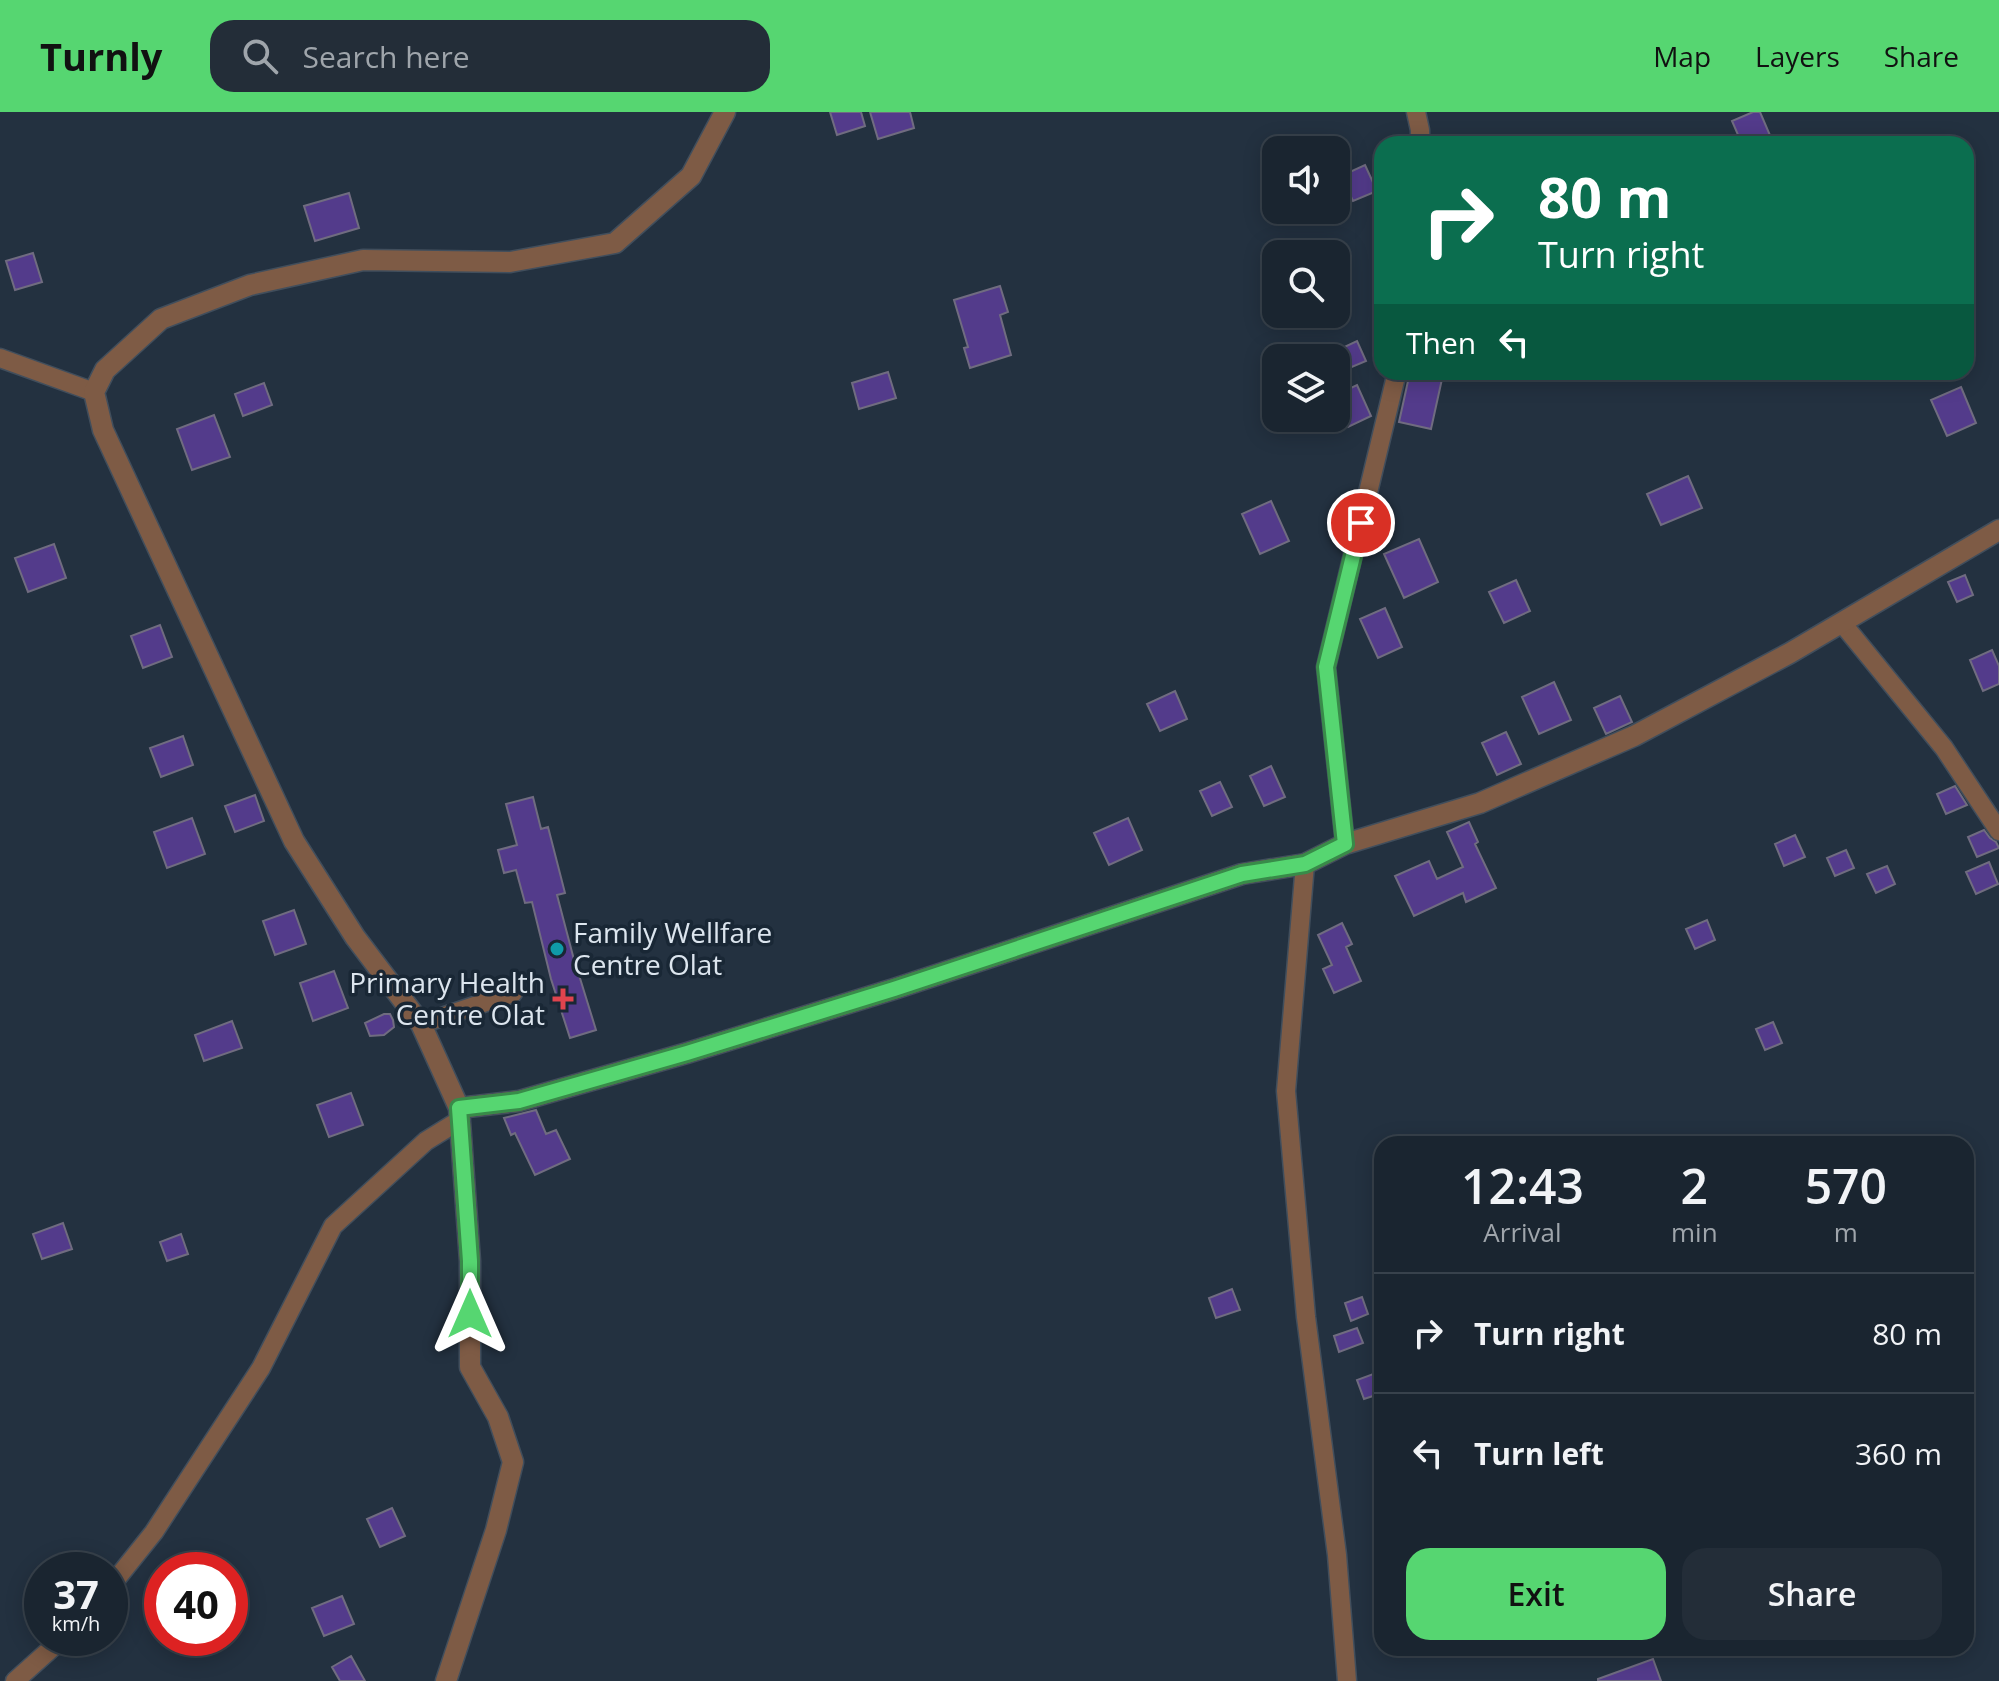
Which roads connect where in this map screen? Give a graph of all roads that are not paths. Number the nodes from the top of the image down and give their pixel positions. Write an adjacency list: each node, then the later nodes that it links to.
1 (725, 112): 6 (street)
2 (1416, 112): 3 (street)
3 (1420, 136)
4 (0, 358): 6 (street)
5 (1395, 380): 10 (street)
6 (94, 392): 13 (street)
7 (1999, 530): 8 (street)
8 (1842, 623): 9 (street); 10 (street)
9 (1999, 831)
10 (1345, 844): 11 (street)
11 (1305, 864): 14 (street); 19 (street)
12 (513, 993): 13 (street)
13 (421, 1024): 14 (street)
14 (459, 1114): 15 (street); 18 (street)
15 (128, 1564)
16 (43, 1656): 17 (street)
17 (15, 1681)
18 (446, 1681)
19 (1347, 1681)

